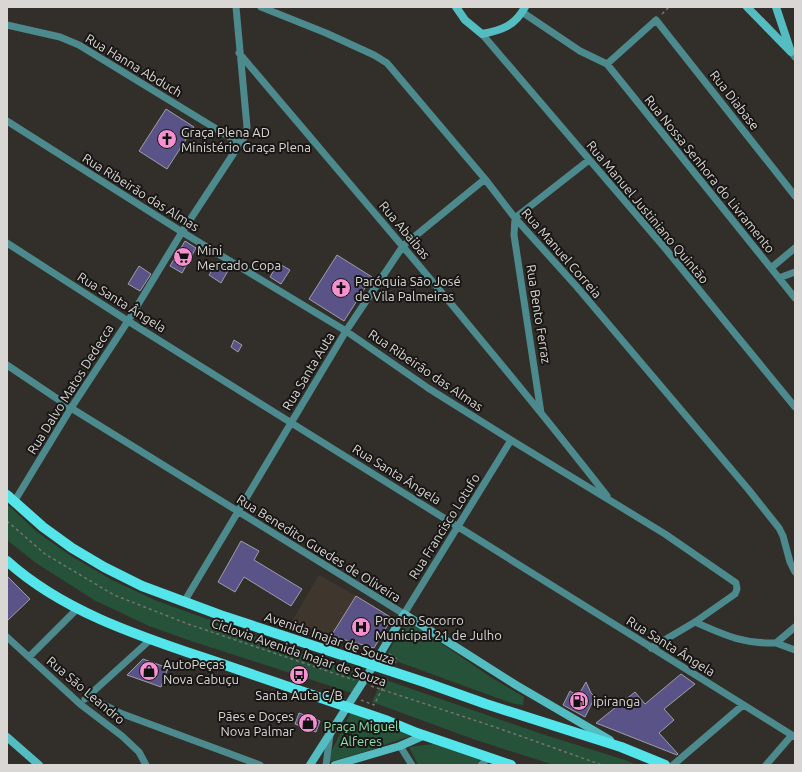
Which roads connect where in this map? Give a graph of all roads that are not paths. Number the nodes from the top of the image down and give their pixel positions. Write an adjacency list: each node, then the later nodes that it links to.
1 (236, 7): 9 (street, Rua Dalvo Matos Dedecca)
2 (261, 7): 15 (street, Rua Manuel Correia)
3 (456, 7): 8 (street)
4 (747, 7): 10 (street)
5 (776, 7): 10 (street)
6 (524, 10): 8 (street); 11 (street)
7 (7, 24): 13 (street, Rua Hanna Abduch)
8 (482, 34): 14 (street, Rua Manuel Justiniano Quintão)
9 (239, 53): 13 (street, Rua Dalvo Matos Dedecca); 20 (street, Rua Abaibas)
10 (793, 54)
11 (606, 64): 16 (street, Rua Diabase); 22 (street, Rua Nossa Senhora do Livramento)
12 (7, 121): 18 (street, Rua Ribeirão das Almas)
13 (241, 144): 18 (street, Rua Dalvo Matos Dedecca)
14 (589, 160): 17 (street); 29 (street, Rua Manuel Justiniano Quintão)
15 (485, 179): 17 (street, Rua Manuel Correia); 20 (street, Rua Santa Auta)
16 (795, 196)
17 (515, 218): 31 (street, Rua Bento Ferraz); 39 (street, Rua Manuel Correia)
18 (182, 232): 26 (street, Rua Dalvo Matos Dedecca); 27 (street, Rua Ribeirão das Almas)
19 (7, 243): 26 (street, Rua Santa Ângela)
20 (403, 246): 27 (street, Rua Santa Auta); 31 (street, Rua Abaibas)
21 (795, 248): 22 (street)
22 (771, 268): 24 (street, Rua Nossa Senhora do Livramento)
23 (795, 272): 24 (street)
24 (779, 278): 25 (street, Rua Nossa Senhora do Livramento)
25 (795, 298)
26 (128, 321): 30 (street, Rua Dalvo Matos Dedecca); 32 (street, Rua Santa Ângela)
27 (346, 331): 32 (street, Rua Santa Auta); 33 (street, Rua Ribeirão das Almas)
28 (7, 365): 30 (street, Rua Benedito Guedes de Oliveira)
29 (795, 407)
30 (71, 408): 34 (street, Rua Dalvo Matos Dedecca); 36 (street, Rua Benedito Guedes de Oliveira)
31 (541, 413): 35 (street, Rua Abaibas)
32 (291, 422): 36 (street, Rua Santa Auta); 37 (street, Rua Santa Ângela)
33 (511, 440): 35 (street, Rua Ribeirão das Almas); 37 (street, Rua Francisco Lotufo)
34 (10, 498): 40 (main road, Avenida Inajar de Souza)
35 (610, 499): 43 (street, Rua Ribeirão das Almas)
36 (238, 512): 40 (street, Rua Santa Auta); 42 (street, Rua Benedito Guedes de Oliveira)
37 (458, 527): 42 (street, Rua Francisco Lotufo); 48 (street, Rua Santa Ângela)
38 (7, 561): 41 (main road)
39 (795, 572)
40 (184, 602): 51 (main road, Avenida Inajar de Souza)
41 (78, 608): 46 (main road); 50 (street)
42 (404, 614): 51 (street, Rua Francisco Lotufo); 61 (street, Rua Benedito Guedes de Oliveira)
43 (695, 622): 47 (street); 48 (street, Rua Ribeirão das Almas)
44 (795, 627): 47 (street)
45 (7, 637): 50 (street, Rua São Leandro)
46 (150, 640): 52 (street); 55 (main road)
47 (776, 644): 49 (street)
48 (651, 648): 54 (street, Rua Santa Ângela)
49 (795, 650)
50 (29, 657): 53 (street, Rua São Leandro)
51 (373, 666): 55 (street, Rua Francisco Lotufo); 61 (main road, Avenida Inajar de Souza)
52 (88, 697): 53 (street); 65 (street)
53 (80, 704): 64 (street, Rua São Leandro)
54 (743, 705): 58 (street, Rua Santa Ângela); 73 (street)
55 (347, 707): 56 (street, Rua Francisco Lotufo); 57 (main road)
56 (331, 731): 66 (street, Rua Francisco Lotufo); 67 (street)
57 (425, 735): 60 (street); 62 (main road)
58 (794, 736): 74 (street)
59 (7, 737): 63 (street)
60 (400, 746): 68 (street); 69 (street)
61 (620, 747): 72 (main road, Avenida Inajar de Souza)
62 (489, 757): 70 (street); 71 (main road)
63 (39, 765)
64 (146, 765)
65 (260, 765)
66 (310, 765)
67 (326, 765)
68 (335, 765)
69 (412, 765)
70 (481, 765)
71 (511, 765)
72 (665, 765)
73 (673, 765)
74 (766, 765)

